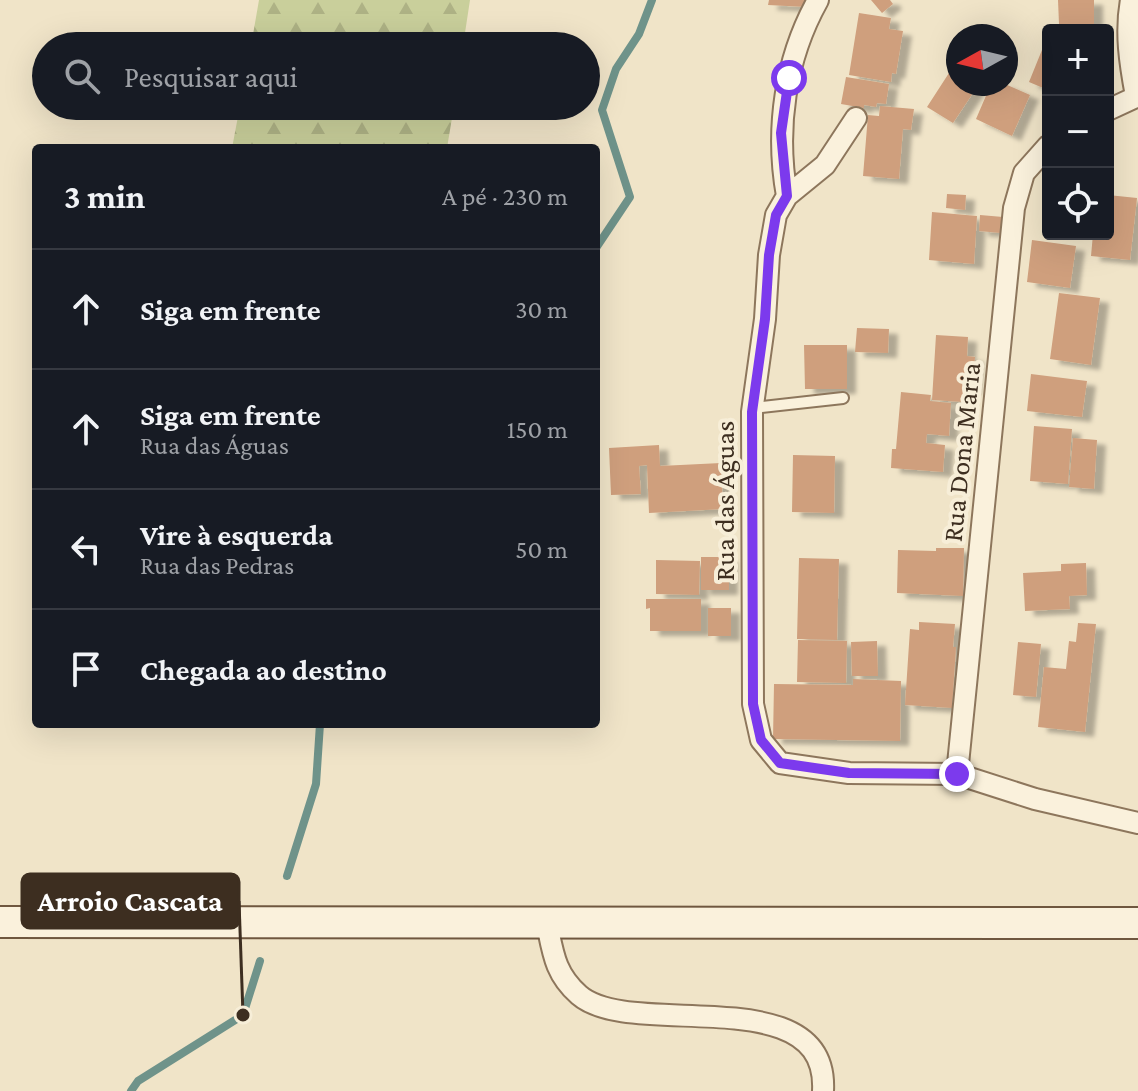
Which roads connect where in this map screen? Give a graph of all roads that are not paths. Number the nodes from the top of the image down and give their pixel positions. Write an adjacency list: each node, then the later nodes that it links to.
1 (818, 0): 7 (street)
2 (1131, 0): 3 (street)
3 (1137, 96): 4 (street)
4 (1114, 107)
5 (856, 118): 7 (street, Rua das Águas)
6 (1042, 153): 10 (street, Rua Dona Maria)
7 (787, 196): 9 (street, Rua das Águas)
8 (843, 398): 9 (lane)
9 (753, 408): 10 (street, Rua das Águas)
10 (957, 774): 11 (street)
11 (1138, 823)
12 (0, 922): 14 (main road)
13 (1138, 923): 14 (main road)
14 (547, 924): 15 (street)
15 (823, 1091)

